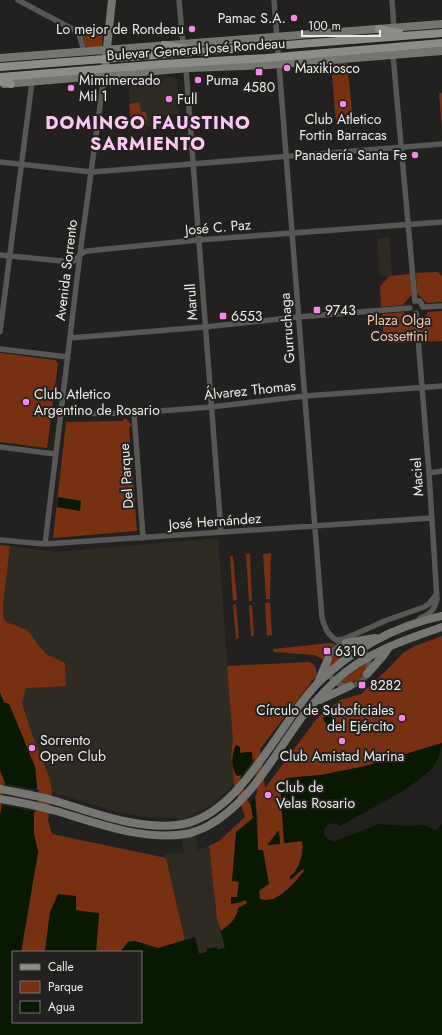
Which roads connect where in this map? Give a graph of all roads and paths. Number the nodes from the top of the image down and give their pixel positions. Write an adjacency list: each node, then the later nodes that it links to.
1 (18, 0): 16 (street)
2 (179, 0): 13 (street)
3 (274, 0): 11 (street, Gurruchaga)
4 (392, 0): 7 (street)
5 (110, 1): 15 (main road, Avenida Sorrento)
6 (442, 24): 7 (main road, Bulevar General José Rondeau)
7 (394, 28): 8 (main road, Bulevar General José Rondeau)
8 (379, 29): 10 (main road); 11 (main road, Bulevar General José Rondeau)
9 (442, 33): 10 (main road, Bulevar General José Rondeau)
10 (410, 35): 11 (main road, Bulevar General José Rondeau)
11 (277, 41): 13 (main road, Bulevar General José Rondeau); 17 (main road, Bulevar General José Rondeau); 22 (street, Gurruchaga)
12 (442, 43): 22 (main road, Bulevar General José Rondeau)
13 (183, 44): 14 (main road, Bulevar General José Rondeau)
14 (164, 45): 15 (main road, Bulevar General José Rondeau); 17 (main road)
15 (106, 50): 16 (main road, Bulevar General José Rondeau); 21 (main road, Avenida Sorrento)
16 (84, 51): 20 (main road, Bulevar General José Rondeau)
17 (201, 51): 21 (main road, Bulevar General José Rondeau)
18 (442, 51): 19 (main road, Bulevar General José Rondeau)
19 (393, 55): 22 (main road, Bulevar General José Rondeau); 31 (street)
20 (0, 58)
21 (105, 59): 24 (main road, Bulevar General José Rondeau); 26 (main road, Avenida Sorrento)
22 (278, 60): 23 (main road, Bulevar General José Rondeau); 25 (main road, Bulevar General José Rondeau); 32 (street, Gurruchaga)
23 (163, 64): 25 (main road); 26 (main road, Bulevar General José Rondeau)
24 (0, 67)
25 (188, 69): 26 (main road, Bulevar General José Rondeau); 34 (street, Marull)
26 (104, 72): 27 (main road, Bulevar General José Rondeau); 28 (main road, Bulevar General José Rondeau); 36 (street, Avenida Sorrento)
27 (0, 77)
28 (32, 82): 29 (main road, Bulevar General José Rondeau); 35 (street)
29 (0, 83)
30 (442, 144): 31 (street)
31 (401, 147): 32 (street); 38 (street)
32 (286, 156): 34 (street); 39 (street, Gurruchaga)
33 (0, 162): 35 (street)
34 (192, 164): 36 (street); 40 (street, Marull)
35 (22, 165): 36 (street); 43 (street)
36 (92, 172): 41 (street, Avenida Sorrento)
37 (442, 222): 38 (street, José C. Paz)
38 (409, 225): 39 (street, José C. Paz); 44 (street)
39 (292, 233): 40 (street, José C. Paz); 49 (street, Gurruchaga)
40 (198, 240): 41 (street, José C. Paz); 50 (street, Marull)
41 (80, 254): 43 (street, José C. Paz); 52 (street, Avenida Sorrento)
42 (0, 255): 43 (street, José C. Paz)
43 (10, 256): 51 (street)
44 (415, 301): 46 (street); 47 (street)
45 (442, 306): 46 (street)
46 (423, 307): 48 (street)
47 (410, 308): 48 (street); 49 (street)
48 (416, 313): 56 (street, Maciel)
49 (298, 316): 50 (street); 57 (street, Gurruchaga)
50 (205, 327): 52 (street); 58 (street, Marull)
51 (0, 332)
52 (70, 338): 54 (street, Avenida Sorrento)
53 (0, 349): 54 (street)
54 (68, 357): 60 (street, Avenida Sorrento)
55 (442, 386): 56 (street, Álvarez Thomas)
56 (422, 387): 57 (street, Álvarez Thomas); 64 (street, Maciel)
57 (304, 396): 58 (street, Álvarez Thomas); 66 (street, Gurruchaga)
58 (211, 407): 59 (street, Álvarez Thomas); 67 (street, Marull)
59 (134, 413): 60 (street, Álvarez Thomas); 68 (street, Del Parque)
60 (60, 414): 62 (street, Avenida Sorrento)
61 (0, 447): 62 (street)
62 (55, 454): 70 (street, Avenida Sorrento)
63 (442, 472): 64 (street)
64 (429, 473): 65 (street, Maciel)
65 (432, 518): 66 (street, José Hernández); 71 (street, Maciel)
66 (315, 526): 67 (street, José Hernández); 76 (street, Gurruchaga)
67 (220, 532): 68 (street, José Hernández)
68 (143, 538): 70 (street, José Hernández)
69 (0, 540): 70 (street, José Hernández)
70 (45, 544)
71 (437, 594): 73 (street, Maciel); 76 (street)
72 (441, 615): 73 (main road)
73 (411, 625): 75 (main road)
74 (442, 627): 77 (main road)
75 (381, 637): 76 (main road); 78 (main road)
76 (343, 643): 78 (street, Gurruchaga); 80 (street)
77 (389, 647): 79 (main road); 82 (main road)
78 (362, 648): 79 (street); 81 (main road)
79 (368, 656): 82 (street); 83 (main road)
80 (328, 658): 81 (street); 84 (main road)
81 (329, 674): 83 (street); 84 (main road)
82 (368, 674): 85 (street)
83 (335, 681): 85 (street); 86 (main road)
84 (316, 685): 87 (main road)
85 (350, 686): 86 (main road)
86 (315, 702): 88 (main road)
87 (0, 789)
88 (0, 799)

